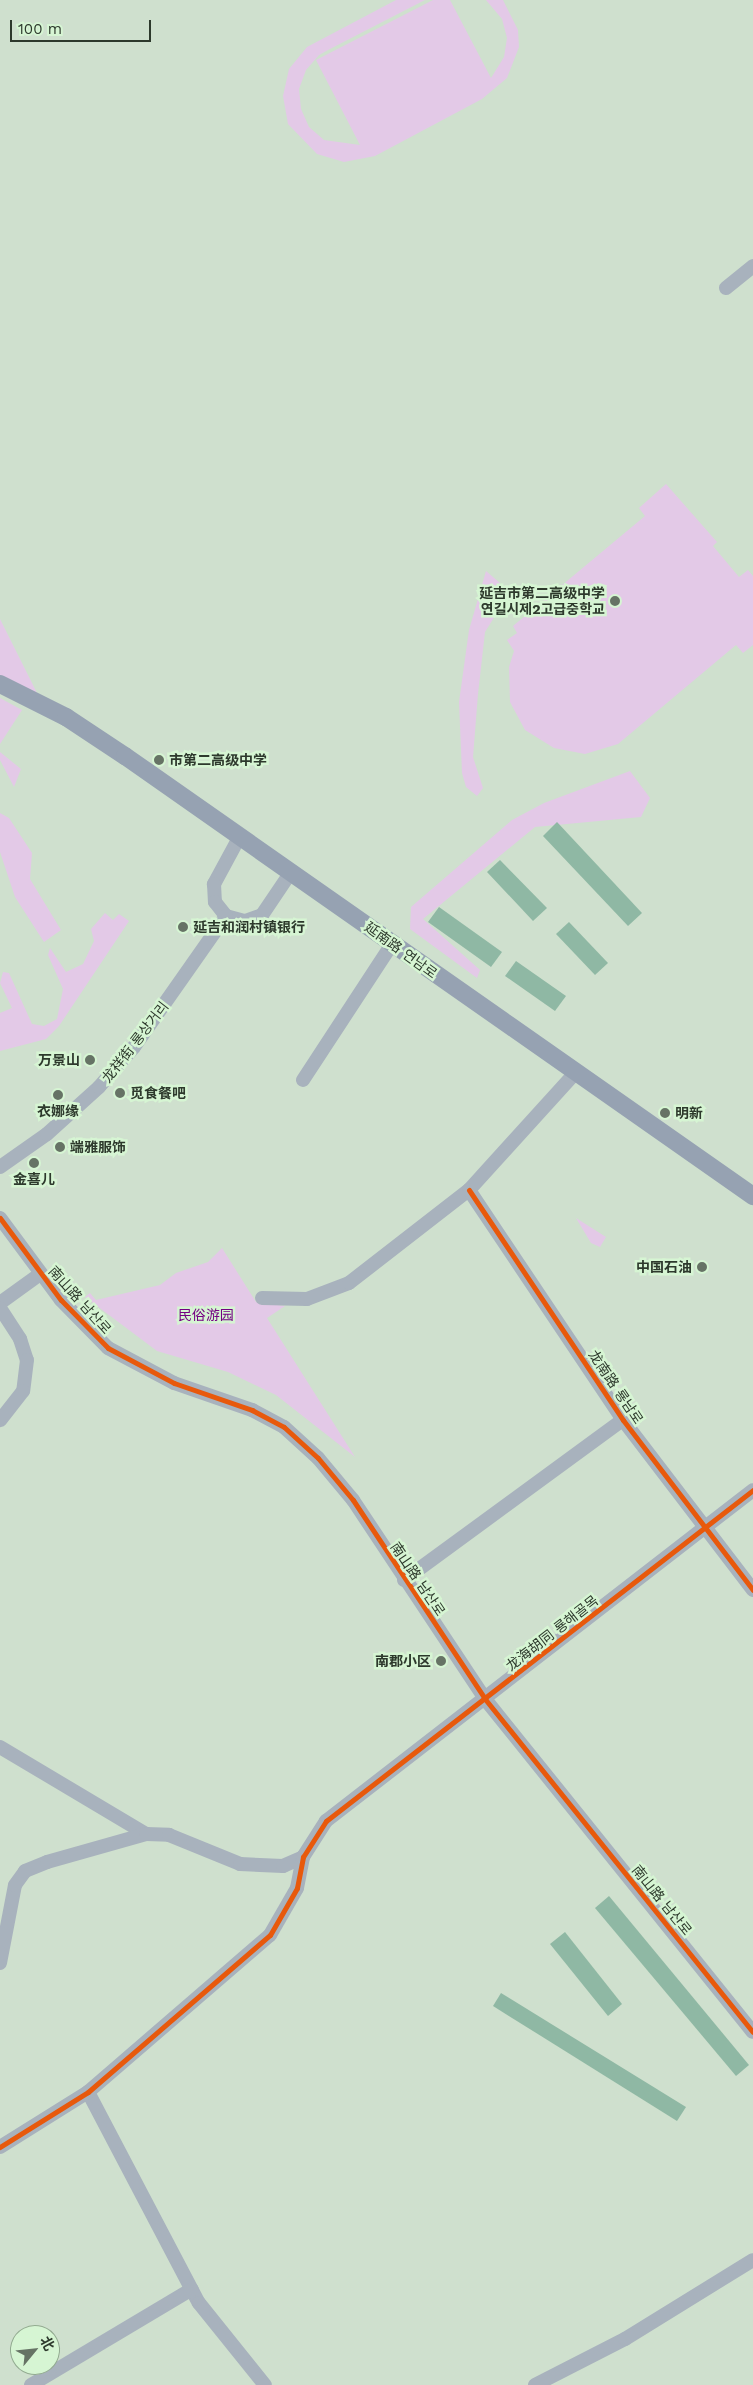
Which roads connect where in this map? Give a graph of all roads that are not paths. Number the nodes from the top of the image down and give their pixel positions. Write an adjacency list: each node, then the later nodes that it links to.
1 (753, 266): 2 (street)
2 (726, 288)
3 (0, 684): 4 (main road, 延南路 연남로)
4 (240, 836): 5 (main road, 延南路 연남로); 6 (street)
5 (291, 872): 6 (street); 7 (main road, 延南路 연남로)
6 (226, 916): 10 (street, 龙祥街 룡상거리)
7 (392, 944): 8 (main road, 延南路 연남로); 9 (street)
8 (576, 1072): 11 (street); 12 (main road, 延南路 연남로)
9 (303, 1080)
10 (0, 1168)
11 (469, 1190): 15 (street); 19 (street, 龙南路 룡남로)
12 (753, 1196)
13 (0, 1218): 14 (street, 南山路 남산로)
14 (40, 1274): 16 (street); 22 (street, 南山路 남산로)
15 (262, 1298)
16 (0, 1303)
17 (0, 1308): 18 (street)
18 (0, 1420)
19 (623, 1420): 21 (street, 龙南路 룡남로); 22 (street)
20 (753, 1490): 21 (street, 龙海胡同 룡해골목)
21 (705, 1528): 23 (street, 龙南路 룡남로); 24 (street, 龙海胡同 룡해골목)
22 (404, 1580): 24 (street, 南山路 남산로)
23 (753, 1590)
24 (486, 1699): 27 (street, 龙海胡同 룡해골목); 31 (street, 南山路 남산로)
25 (0, 1747): 26 (street)
26 (146, 1834): 28 (street); 30 (street)
27 (302, 1857): 28 (street); 29 (street)
28 (265, 1866): 29 (street)
29 (297, 1888): 32 (street)
30 (0, 1963)
31 (753, 2032)
32 (88, 2092): 33 (street); 35 (street)
33 (0, 2147)
34 (753, 2260): 38 (street)
35 (192, 2289): 36 (street); 37 (street)
36 (31, 2385)
37 (265, 2385)
38 (535, 2385)

